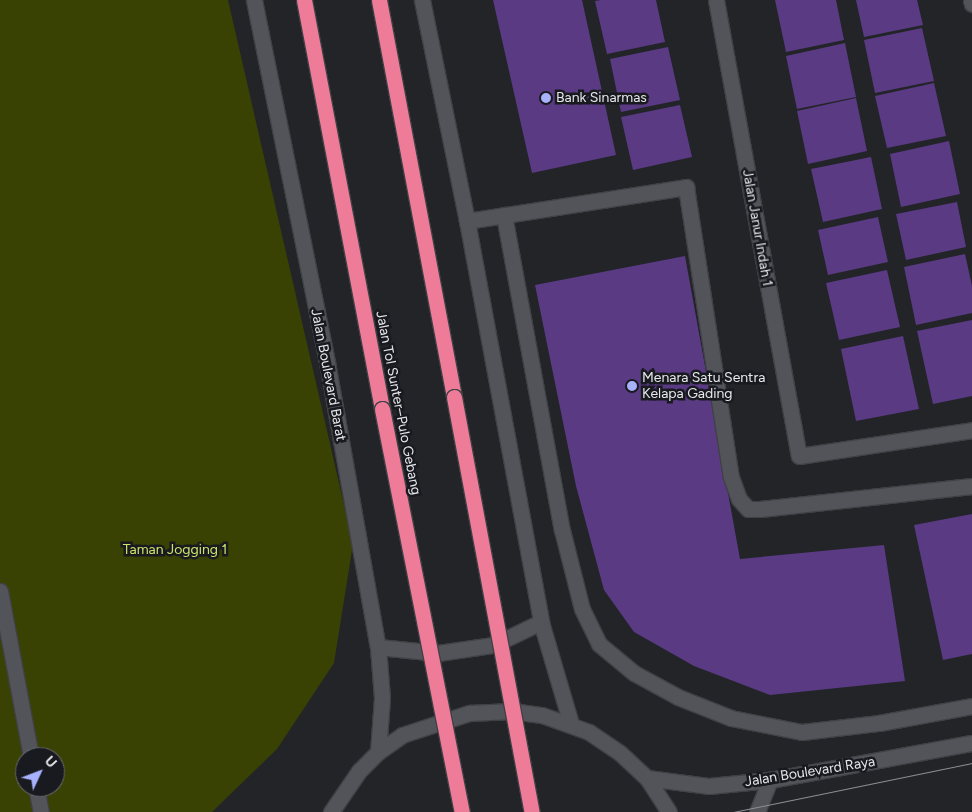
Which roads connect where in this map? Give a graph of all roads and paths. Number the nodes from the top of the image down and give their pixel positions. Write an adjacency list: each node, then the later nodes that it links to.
1 (254, 0): 14 (main road, Jalan Boulevard Barat)
2 (304, 0): 25 (highway, Jalan Tol Sunter–Pulo Gebang, bridge)
3 (379, 0): 26 (highway, bridge)
4 (422, 0): 9 (main road)
5 (716, 0): 10 (main road, Jalan Janur Indah 1)
6 (971, 0): 7 (main road)
7 (972, 4)
8 (504, 216): 9 (main road); 11 (main road); 15 (main road)
9 (467, 221): 13 (main road)
10 (972, 430)
11 (972, 486)
12 (0, 591): 18 (main road)
13 (541, 622): 14 (main road); 16 (main road)
14 (378, 647): 19 (main road, Jalan Boulevard Barat)
15 (972, 706)
16 (571, 724): 19 (main road); 20 (main road)
17 (972, 743): 21 (main road, Jalan Boulevard Raya)
18 (29, 747)
19 (378, 752): 23 (main road)
20 (647, 778): 21 (main road, Jalan Boulevard Raya); 27 (main road)
21 (770, 780): 28 (main road)
22 (38, 797): 24 (main road)
23 (331, 809)
24 (41, 812)
25 (462, 812)
26 (532, 812)
27 (669, 812)
28 (757, 812)

